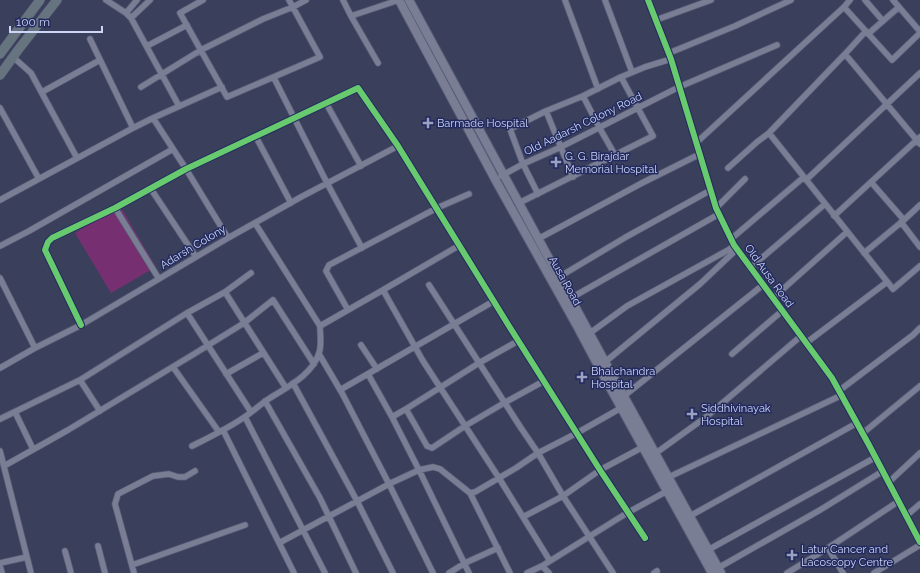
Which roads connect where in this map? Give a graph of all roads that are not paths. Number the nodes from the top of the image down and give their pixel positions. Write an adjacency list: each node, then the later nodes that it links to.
1 (40, 0): 34 (highway)
2 (57, 0): 37 (highway)
3 (106, 0): 23 (street)
4 (137, 0): 23 (street)
5 (150, 0): 23 (street)
6 (203, 0): 27 (street)
7 (289, 0): 20 (street)
8 (306, 0): 20 (street)
9 (343, 0): 24 (street)
10 (399, 0): 24 (street); 79 (main road, Ausa Road)
11 (409, 0): 76 (main road)
12 (565, 0): 49 (street)
13 (605, 0): 40 (street)
14 (648, 0): 25 (street, Old Ausa Road)
15 (711, 0): 25 (street)
16 (791, 0): 36 (street)
17 (850, 0): 21 (street)
18 (865, 0): 26 (street)
19 (893, 0): 22 (street)
20 (293, 7): 33 (street); 45 (street)
21 (844, 7): 29 (street); 65 (street)
22 (899, 7): 26 (street); 28 (street)
23 (129, 15): 32 (street)
24 (351, 16): 39 (street)
25 (656, 20): 36 (street, Old Ausa Road)
26 (883, 21): 29 (street)
27 (187, 25): 32 (street); 33 (street)
28 (920, 32): 29 (street)
29 (867, 33): 35 (street)
30 (90, 39): 38 (street)
31 (777, 45): 48 (street, Old Aadarsh Colony Road)
32 (147, 46): 42 (street)
33 (201, 50): 42 (street); 47 (street)
34 (0, 54)
35 (844, 54): 53 (street); 62 (street)
36 (670, 56): 40 (street); 48 (street, Old Ausa Road)
37 (13, 57): 43 (highway); 50 (street)
38 (100, 60): 50 (street); 60 (street)
39 (378, 63)
40 (632, 72): 44 (street)
41 (920, 73): 53 (street)
42 (162, 74): 46 (street); 54 (street)
43 (0, 75)
44 (620, 77): 49 (street); 56 (street)
45 (274, 78): 47 (street); 59 (street)
46 (141, 87)
47 (222, 87): 54 (street)
48 (680, 87): 56 (street, Old Aadarsh Colony Road); 65 (street, Old Ausa Road)
49 (598, 89): 51 (street)
50 (42, 92): 71 (street)
51 (583, 96): 57 (street); 61 (street)
52 (326, 103): 59 (street); 66 (street); 73 (street)
53 (887, 104): 64 (street); 81 (street)
54 (180, 106): 58 (street)
55 (0, 108): 78 (street)
56 (638, 108): 61 (street, Old Aadarsh Colony Road); 70 (street)
57 (546, 112): 67 (street); 72 (street)
58 (153, 118): 60 (street); 68 (street)
59 (295, 118): 63 (street); 83 (street)
60 (133, 128): 71 (street)
61 (599, 128): 67 (street, Old Aadarsh Colony Road); 70 (street)
62 (769, 133): 74 (street); 81 (street)
63 (256, 137): 75 (street); 89 (street)
64 (919, 140): 82 (street)
65 (696, 143): 69 (street, Old Ausa Road)
66 (398, 146): 73 (street, Adarsh Colony); 94 (street)
67 (561, 147): 72 (street, Old Aadarsh Colony Road); 77 (street)
68 (173, 149): 75 (street); 105 (street)
69 (700, 154): 85 (street, Old Ausa Road); 102 (street)
70 (615, 155): 77 (street)
71 (77, 158): 78 (street)
72 (523, 164): 76 (street, Old Aadarsh Colony Road); 87 (street)
73 (361, 166): 83 (street, Adarsh Colony)
74 (728, 168)
75 (186, 169): 84 (street); 101 (street)
76 (503, 175): 79 (street, Old Aadarsh Colony Road); 90 (main road)
77 (572, 177): 87 (street)
78 (39, 179): 88 (street)
79 (495, 179): 163 (main road, Ausa Road)
80 (745, 179): 95 (street)
81 (805, 179): 91 (street); 103 (street)
82 (872, 182): 97 (street); 98 (street)
83 (327, 183): 89 (street, Adarsh Colony); 108 (street)
84 (151, 188): 93 (street); 110 (street)
85 (711, 190): 95 (street, Old Ausa Road); 114 (street)
86 (469, 194): 94 (street)
87 (538, 194): 90 (street)
88 (0, 200)
89 (291, 203): 99 (street, Adarsh Colony)
90 (519, 203): 102 (main road)
91 (825, 204): 97 (street); 112 (street)
92 (920, 205): 98 (street)
93 (115, 208): 116 (street); 130 (street)
94 (437, 208): 104 (street); 108 (street)
95 (716, 208): 96 (street, Old Ausa Road)
96 (719, 214): 103 (street, Old Ausa Road); 122 (street)
97 (834, 216): 100 (street)
98 (902, 221): 107 (street); 109 (street)
99 (255, 223): 101 (street, Adarsh Colony); 131 (street)
100 (847, 232): 109 (street); 123 (street)
101 (228, 238): 110 (street, Adarsh Colony)
102 (538, 238): 114 (main road)
103 (731, 239): 106 (street, Old Ausa Road)
104 (460, 245): 120 (street); 124 (street)
105 (0, 246)
106 (736, 247): 112 (street, Old Ausa Road); 133 (street); 144 (street)
107 (920, 247)
108 (362, 248): 125 (street)
109 (864, 253): 117 (street)
110 (196, 257): 116 (street, Adarsh Colony)
111 (920, 266): 117 (street)
112 (750, 268): 118 (street, Old Ausa Road)
113 (251, 273): 121 (street)
114 (559, 277): 122 (main road)
115 (0, 278): 140 (street)
116 (159, 279): 130 (street, Adarsh Colony)
117 (887, 282): 136 (street)
118 (763, 284): 123 (street, Old Ausa Road); 160 (street)
119 (429, 285): 129 (street)
120 (383, 290): 125 (street); 139 (street)
121 (225, 292): 127 (street); 128 (street)
122 (571, 298): 133 (main road)
123 (773, 298): 126 (street, Old Ausa Road)
124 (494, 301): 129 (street); 135 (street)
125 (348, 310): 131 (street)
126 (782, 311): 134 (street, Old Ausa Road); 143 (street)
127 (187, 313): 137 (street); 152 (street)
128 (244, 323): 137 (street); 141 (street); 146 (street)
129 (454, 324): 139 (street); 145 (street)
130 (81, 325): 140 (street, Adarsh Colony)
131 (320, 326): 142 (street)
132 (920, 328): 159 (street)
133 (590, 333): 144 (main road)
134 (801, 336): 136 (street, Old Ausa Road); 181 (street)
135 (518, 341): 145 (street); 153 (street)
136 (806, 343): 159 (street, Old Ausa Road)
137 (208, 345): 147 (street); 150 (street)
138 (361, 345): 149 (street)
139 (415, 347): 149 (street); 156 (street)
140 (35, 348): 148 (street, Adarsh Colony)
141 (263, 352): 150 (street); 157 (street)
142 (319, 354): 146 (street); 158 (street)
143 (732, 354)
144 (605, 362): 160 (main road)
145 (479, 363): 156 (street); 162 (street)
146 (314, 364): 154 (street)
147 (173, 367): 165 (street); 173 (street)
148 (0, 368)
149 (378, 369): 151 (street)
150 (226, 374): 167 (street)
151 (368, 374): 158 (street); 169 (street)
152 (80, 380): 165 (street); 166 (street)
153 (544, 382): 162 (street); 174 (street)
154 (293, 383): 157 (street); 196 (street)
155 (920, 386): 175 (street)
156 (440, 387): 164 (street); 172 (street)
157 (286, 388): 161 (street)
158 (340, 390): 192 (street)
159 (841, 393): 171 (street, Old Ausa Road); 189 (street)
160 (624, 396): 181 (main road)
161 (265, 401): 167 (street); 200 (street)
162 (504, 402): 172 (street); 180 (street)
163 (621, 408): 174 (street); 177 (main road, Ausa Road)
164 (406, 409): 169 (street); 172 (street)
165 (100, 411): 178 (street)
166 (15, 412): 170 (street); 178 (street)
167 (251, 412): 168 (street)
168 (245, 417): 173 (street); 205 (street)
169 (392, 418): 185 (street)
170 (0, 419)
171 (857, 423): 175 (street, Old Ausa Road); 201 (street)
172 (465, 426): 190 (street)
173 (221, 431): 176 (street); 208 (street)
174 (577, 433): 180 (street); 186 (street)
175 (863, 433): 183 (street, Old Ausa Road)
176 (192, 446)
177 (643, 447): 186 (street); 193 (main road, Ausa Road)
178 (33, 449): 184 (street)
179 (0, 451): 184 (street)
180 (538, 453): 190 (street); 195 (street)
181 (656, 453): 189 (main road)
182 (920, 453): 191 (street)
183 (876, 457): 188 (street, Old Ausa Road); 213 (street)
184 (4, 466): 215 (street)
185 (419, 470): 192 (street); 194 (street); 218 (street)
186 (600, 470): 195 (street); 199 (street)
187 (195, 471): 219 (street)
188 (883, 471): 191 (street, Old Ausa Road); 222 (street)
189 (669, 477): 193 (main road)
190 (499, 478): 194 (street); 203 (street)
191 (889, 482): 197 (street, Old Ausa Road)
192 (389, 484): 196 (street); 232 (street)
193 (671, 489): 199 (street); 201 (main road); 222 (main road, Ausa Road)
194 (470, 493): 211 (street)
195 (563, 496): 203 (street); 206 (street)
196 (357, 501): 200 (street); 231 (street)
197 (899, 501): 202 (street, Old Ausa Road); 212 (street)
198 (920, 504): 202 (street)
199 (627, 513): 206 (street); 207 (street)
200 (328, 516): 205 (street); 230 (street)
201 (690, 516): 213 (main road)
202 (906, 516): 209 (street, Old Ausa Road)
203 (523, 517): 216 (street)
204 (245, 525): 219 (street)
205 (303, 530): 208 (street); 229 (street)
206 (590, 537): 216 (street); 238 (street)
207 (644, 538)
208 (280, 543): 228 (street)
209 (920, 544): 241 (street)
210 (98, 546): 226 (street)
211 (498, 548): 218 (street); 235 (street)
212 (828, 548): 239 (street); 240 (street)
213 (708, 550): 222 (main road)
214 (65, 551): 225 (street)
215 (27, 557): 217 (street); 224 (street)
216 (550, 561): 221 (street)
217 (0, 563)
218 (465, 563): 233 (street); 234 (street)
219 (132, 565): 227 (street)
220 (0, 566): 223 (street)
221 (542, 566): 236 (street); 237 (street)
222 (717, 571)
223 (2, 573)
224 (31, 573)
225 (71, 573)
226 (105, 573)
227 (134, 573)
228 (294, 573)
229 (325, 573)
230 (356, 573)
231 (393, 573)
232 (433, 573)
233 (449, 573)
234 (470, 573)
235 (510, 573)
236 (527, 573)
237 (549, 573)
238 (613, 573)
239 (787, 573)
240 (843, 573)
241 (874, 573)

